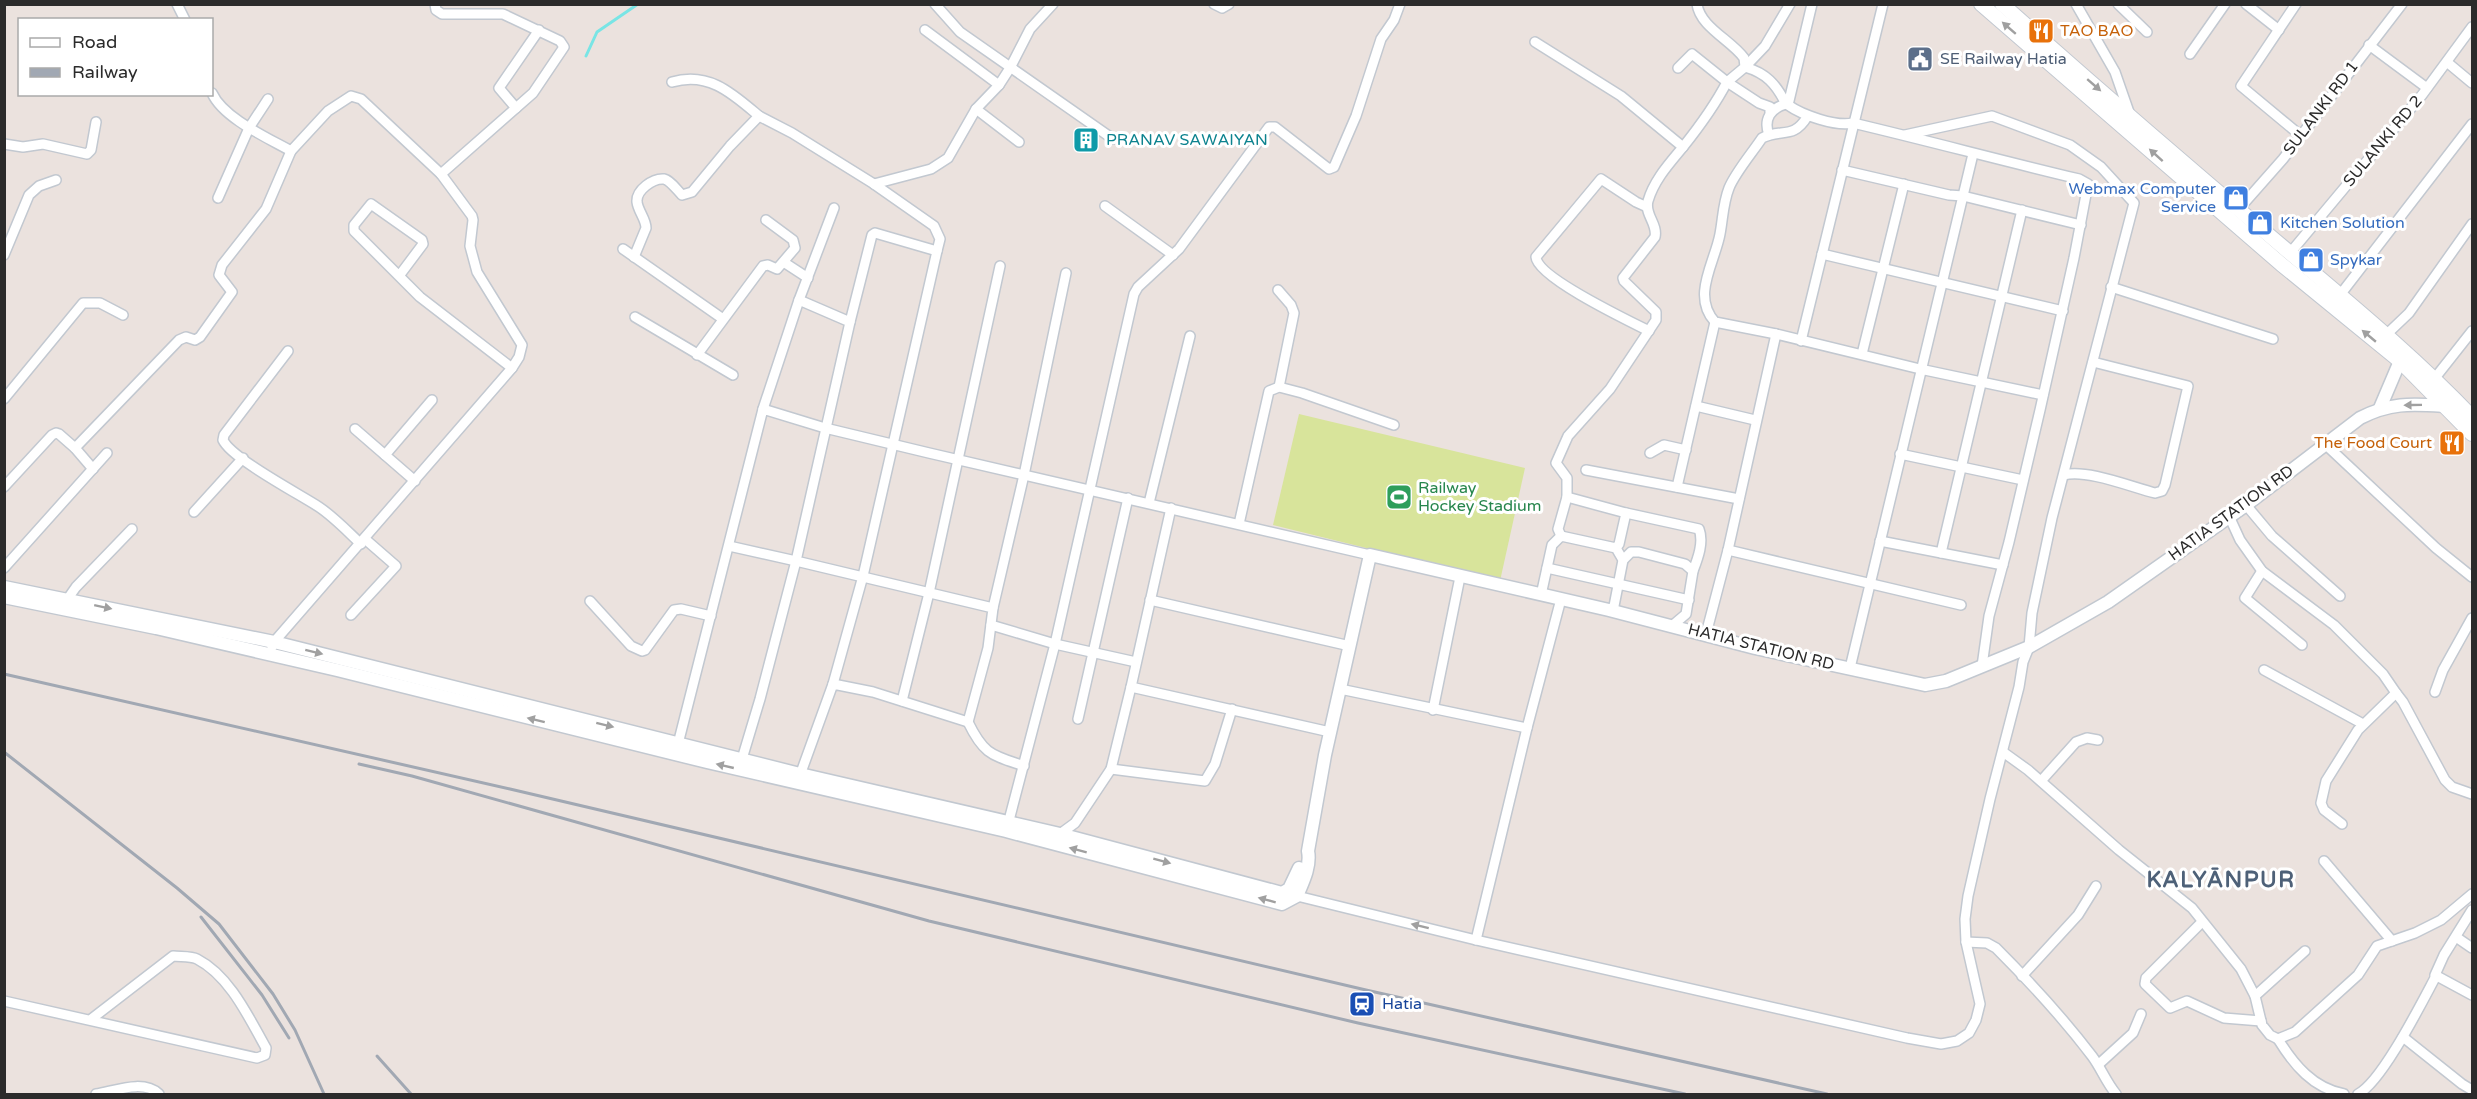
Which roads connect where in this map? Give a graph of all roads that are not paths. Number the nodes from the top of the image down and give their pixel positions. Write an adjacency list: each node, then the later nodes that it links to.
1 (177, 4): 20 (street)
2 (435, 4): 22 (street)
3 (935, 4): 31 (street)
4 (1053, 4): 31 (street)
5 (1214, 4): 6 (street)
6 (1229, 4)
7 (1400, 4): 80 (street)
8 (1697, 4): 30 (street)
9 (1790, 4): 30 (street)
10 (1812, 4): 40 (street)
11 (1883, 4): 48 (street)
12 (1981, 4): 110 (main road, one-way to 12)
13 (2002, 4): 46 (main road, one-way to 46)
14 (2076, 4): 46 (street)
15 (2118, 4): 25 (street)
16 (2225, 4): 28 (street)
17 (2246, 4): 24 (street)
18 (2296, 4): 24 (street)
19 (2402, 4): 27 (street, SULANKI RD 1)
20 (184, 18)
21 (2472, 27): 29 (street, SULANKI RD 2)
22 (539, 30): 41 (street); 41 (street)
23 (925, 30): 36 (street)
24 (2279, 30): 53 (street)
25 (2147, 32)
26 (1535, 42): 57 (street)
27 (2369, 45): 37 (street); 53 (street, SULANKI RD 1)
28 (2190, 54)
29 (2448, 63): 35 (street); 37 (street, SULANKI RD 2)
30 (1745, 67): 34 (street); 40 (street)
31 (1010, 68): 36 (street); 54 (street)
32 (1678, 68): 34 (street)
33 (672, 82): 44 (street)
34 (1727, 82): 43 (street); 57 (street)
35 (2472, 83)
36 (999, 85): 42 (street)
37 (2427, 88): 78 (street, SULANKI RD 2)
38 (213, 95): 50 (street)
39 (268, 99): 50 (street)
40 (1787, 104): 43 (street); 45 (street)
41 (516, 108): 61 (street)
42 (976, 109): 55 (street); 63 (street)
43 (1770, 112): 51 (street)
44 (759, 116): 63 (street); 81 (street)
45 (1807, 117): 48 (street); 51 (street)
46 (2131, 117): 71 (main road)
47 (96, 122): 56 (street)
48 (1853, 123): 52 (street); 60 (street)
49 (2472, 124): 91 (street)
50 (249, 128): 58 (street); 66 (street)
51 (1769, 135): 99 (street)
52 (1905, 135): 59 (street); 89 (street)
53 (2300, 135): 71 (street, SULANKI RD 1)
54 (1113, 139)
55 (1019, 142)
56 (4, 144)
57 (1683, 147): 68 (street)
58 (291, 151): 61 (street); 132 (street)
59 (1973, 154): 65 (street); 74 (street)
60 (1842, 170): 64 (street); 77 (street)
61 (441, 174): 112 (street)
62 (56, 180): 79 (street)
63 (874, 184): 76 (street)
64 (1904, 184): 65 (street); 84 (street)
65 (1963, 196): 70 (street); 88 (street)
66 (218, 198)
67 (1105, 206): 80 (street)
68 (1647, 207): 100 (street); 100 (street)
69 (834, 208): 87 (street)
70 (2022, 210): 74 (street); 92 (street)
71 (2238, 210): 78 (main road)
72 (766, 220): 82 (street)
73 (2472, 224): 103 (street)
74 (2081, 225): 94 (street)
75 (623, 249): 81 (street)
76 (937, 251): 98 (street); 130 (street)
77 (1822, 254): 84 (street); 106 (street)
78 (2290, 254): 91 (main road)
79 (4, 255)
80 (1173, 255): 149 (street)
81 (634, 256): 97 (street)
82 (785, 263): 87 (street); 97 (street)
83 (1000, 266): 139 (street)
84 (1882, 268): 88 (street); 108 (street)
85 (1066, 273): 143 (street)
86 (399, 276): 86 (street); 112 (street)
87 (808, 278): 93 (street)
88 (1943, 283): 92 (street); 113 (street)
89 (2111, 287): 105 (street); 111 (street)
90 (1278, 290): 117 (street)
91 (2340, 295): 103 (main road)
92 (2002, 297): 94 (street); 115 (street)
93 (799, 300): 98 (street); 124 (street)
94 (2063, 311): 118 (street)
95 (123, 315): 119 (street)
96 (635, 317): 109 (street)
97 (723, 319): 109 (street)
98 (850, 322): 128 (street)
99 (1715, 322): 102 (street); 122 (street)
100 (1649, 331): 150 (street)
101 (2472, 331): 116 (street)
102 (1776, 334): 106 (street); 125 (street)
103 (2387, 334): 110 (main road)
104 (1190, 336): 153 (street)
105 (2273, 339)
106 (1801, 340): 108 (street)
107 (288, 351): 138 (street)
108 (1862, 354): 113 (street)
109 (697, 355): 114 (street)
110 (2404, 357): 116 (main road); 123 (street)
111 (2093, 362): 144 (street); 144 (street)
112 (512, 368): 146 (street)
113 (1920, 369): 115 (street); 136 (street)
114 (733, 375)
115 (1981, 382): 118 (street); 140 (street)
116 (2431, 382): 121 (main road)
117 (1279, 387): 126 (street); 159 (street)
118 (2043, 395): 145 (street)
119 (4, 399)
120 (432, 400): 137 (street)
121 (2450, 402): 123 (street, one-way to 123); 127 (main road)
122 (1696, 406): 125 (street); 133 (street)
123 (2380, 408): 131 (street, HATIA STATION RD)
124 (763, 409): 128 (street); 164 (street)
125 (1755, 420): 152 (street)
126 (1394, 425)
127 (2472, 426)
128 (825, 428): 130 (street); 170 (street)
129 (355, 429): 137 (street)
130 (893, 442): 139 (street); 176 (street)
131 (2325, 444): 154 (street, HATIA STATION RD); 177 (street)
132 (75, 448): 141 (street); 147 (street)
133 (1686, 450): 135 (street); 148 (street)
134 (107, 453): 141 (street)
135 (1650, 453)
136 (1900, 454): 140 (street); 162 (street)
137 (385, 455): 146 (street)
138 (243, 459): 156 (street); 163 (street)
139 (958, 460): 143 (street); 182 (street)
140 (1962, 467): 145 (street); 167 (street)
141 (93, 469): 172 (street)
142 (1586, 470): 148 (street)
143 (1024, 475): 149 (street); 192 (street)
144 (2064, 475): 204 (street)
145 (2023, 480): 171 (street)
146 (415, 481): 163 (street)
147 (4, 487)
148 (1677, 487): 152 (street)
149 (1090, 490): 151 (street); 201 (street)
150 (1567, 497): 157 (street); 161 (street)
151 (1128, 498): 153 (street); 205 (street)
152 (1739, 499): 166 (street)
153 (1149, 503): 155 (street)
154 (2246, 505): 158 (street, HATIA STATION RD); 184 (street)
155 (1171, 508): 159 (street); 187 (street)
156 (194, 512)
157 (1626, 513): 165 (street); 174 (street)
158 (2229, 516): 175 (street); 204 (street, HATIA STATION RD)
159 (1239, 524): 168 (street)
160 (132, 529): 190 (street)
161 (1561, 536): 165 (street); 173 (street)
162 (1880, 541): 167 (street); 179 (street)
163 (363, 542): 194 (street); 200 (street)
164 (729, 546): 170 (street); 195 (street)
165 (1616, 548): 169 (street)
166 (1728, 550): 179 (street); 199 (street)
167 (1941, 553): 171 (street)
168 (1370, 555): 178 (street, HATIA STATION RD); 203 (street)
169 (1623, 560): 174 (street); 180 (street)
170 (796, 561): 176 (street); 227 (street)
171 (2003, 565): 208 (street)
172 (4, 568)
173 (1547, 568): 180 (street); 183 (street)
174 (1694, 571): 188 (street)
175 (2262, 571): 202 (street); 215 (street)
176 (863, 576): 182 (street); 211 (street)
177 (2472, 576)
178 (1460, 577): 183 (street, HATIA STATION RD); 218 (street)
179 (1871, 582): 191 (street); 209 (street)
180 (1619, 584): 188 (street); 193 (street)
181 (4, 586): 190 (street)
182 (929, 593): 192 (street); 216 (street)
183 (1541, 595): 186 (street, HATIA STATION RD)
184 (2340, 596)
185 (4, 597): 190 (street)
186 (1561, 599): 193 (street, HATIA STATION RD); 222 (street)
187 (1150, 600): 203 (street); 207 (street)
188 (1689, 600): 198 (street)
189 (590, 601): 195 (street)
190 (64, 604): 200 (street, one-way to 200); 206 (street)
191 (1961, 605)
192 (993, 608): 197 (street)
193 (1609, 610): 198 (street, HATIA STATION RD)
194 (351, 615)
195 (711, 616): 225 (street)
196 (2472, 618): 214 (street)
197 (991, 625): 201 (street); 220 (street)
198 (1673, 625): 199 (street, HATIA STATION RD)
199 (1706, 634): 209 (street, HATIA STATION RD)
200 (274, 642): 206 (street); 225 (street, one-way to 225)
201 (1055, 644): 205 (street); 228 (street)
202 (2302, 645)
203 (1350, 646): 213 (street)
204 (2029, 647): 208 (street, HATIA STATION RD); 226 (street)
205 (1093, 652): 207 (street); 219 (street)
206 (269, 654): 230 (street, one-way to 206)
207 (1136, 662): 212 (street)
208 (1982, 666): 209 (street, HATIA STATION RD)
209 (1850, 668)
210 (2264, 670): 221 (street)
211 (833, 684): 216 (street); 230 (street)
212 (1131, 687): 217 (street); 229 (street)
213 (1340, 689): 218 (street); 223 (street)
214 (2435, 692)
215 (2396, 693): 221 (street); 232 (street)
216 (902, 701): 220 (street)
217 (1232, 709): 223 (street); 229 (street)
218 (1433, 710): 222 (street)
219 (1078, 719)
220 (968, 722): 228 (street)
221 (2363, 724): 233 (street)
222 (1527, 728): 244 (street)
223 (1330, 732): 236 (street)
224 (2098, 740): 231 (street)
225 (678, 744): 227 (street)
226 (2003, 752): 231 (street); 246 (street)
227 (742, 759): 230 (street)
228 (1024, 766): 234 (street)
229 (1111, 769): 235 (street)
230 (799, 778): 234 (street)
231 (2041, 781): 242 (street)
232 (2472, 794)
233 (2342, 824)
234 (1007, 826): 235 (street); 239 (street, one-way to 234)
235 (1060, 834): 236 (street, one-way to 236)
236 (1308, 851): 239 (street)
237 (2324, 861): 245 (street)
238 (2096, 886): 249 (street)
239 (1297, 896): 244 (street, one-way to 239)
240 (2472, 896): 245 (street)
241 (2472, 910): 243 (street)
242 (2202, 922): 252 (street); 256 (street)
243 (2456, 937): 247 (street); 250 (street)
244 (1476, 940): 246 (street)
245 (2392, 941): 258 (street)
246 (1966, 942): 249 (street)
247 (2472, 948)
248 (2305, 951): 252 (street)
249 (2022, 976): 259 (street)
250 (2436, 976): 251 (street); 257 (street)
251 (2472, 995)
252 (2255, 996): 256 (street)
253 (4, 1001): 255 (street)
254 (2141, 1014): 259 (street)
255 (90, 1020): 255 (street)
256 (2261, 1021): 258 (street)
257 (2403, 1037): 260 (street); 265 (street)
258 (2278, 1039): 264 (street)
259 (2098, 1065): 263 (street)
260 (2472, 1090)
261 (96, 1095): 262 (street)
262 (159, 1095)
263 (2116, 1095)
264 (2344, 1095)
265 (2358, 1095)

